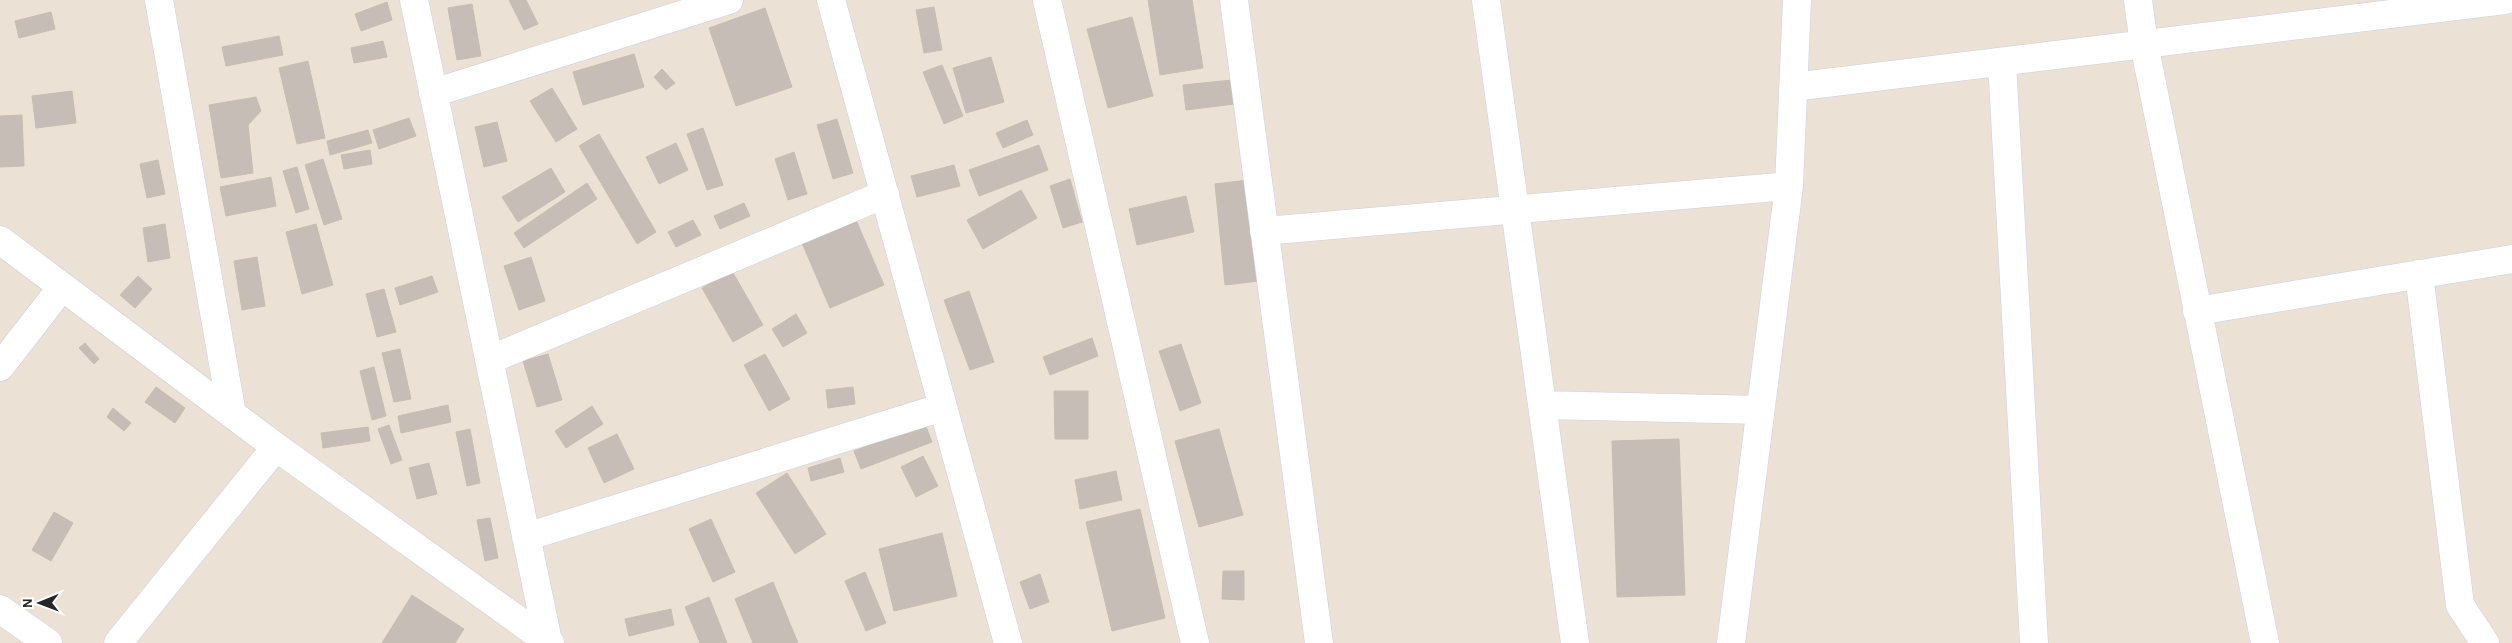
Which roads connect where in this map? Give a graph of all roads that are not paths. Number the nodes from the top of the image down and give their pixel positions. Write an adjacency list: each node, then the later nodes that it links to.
1 (159, 0): 30 (street)
2 (414, 0): 15 (street)
3 (729, 0): 15 (street)
4 (831, 0): 17 (street)
5 (1047, 0): 38 (street)
6 (1234, 0): 19 (street)
7 (1486, 0): 18 (street)
8 (1797, 0): 14 (street)
9 (2138, 0): 12 (street)
10 (2505, 0): 11 (street)
11 (2400, 6): 12 (street)
12 (2144, 44): 13 (street); 24 (street)
13 (2002, 62): 14 (street); 42 (street)
14 (1793, 87): 16 (street)
15 (433, 93): 25 (street)
16 (1789, 186): 18 (street); 29 (street)
17 (885, 194): 25 (street); 28 (street)
18 (1514, 209): 19 (street); 27 (street)
19 (1264, 231): 39 (street)
20 (0, 240): 23 (street)
21 (2512, 259): 22 (street)
22 (2419, 274): 24 (street); 44 (street)
23 (62, 287): 26 (street); 30 (street)
24 (2197, 311): 43 (street)
25 (489, 360): 32 (street)
26 (0, 367)
27 (1542, 405): 29 (street); 40 (street)
28 (943, 407): 32 (street); 37 (street)
29 (1760, 410): 41 (street)
30 (232, 414): 31 (street)
31 (276, 447): 34 (street); 36 (street)
32 (526, 537): 34 (street)
33 (0, 609): 35 (street)
34 (549, 642)
35 (48, 643)
36 (118, 643)
37 (1008, 643)
38 (1195, 643)
39 (1320, 643)
40 (1575, 643)
41 (1731, 643)
42 (2034, 643)
43 (2265, 643)
44 (2485, 643)

